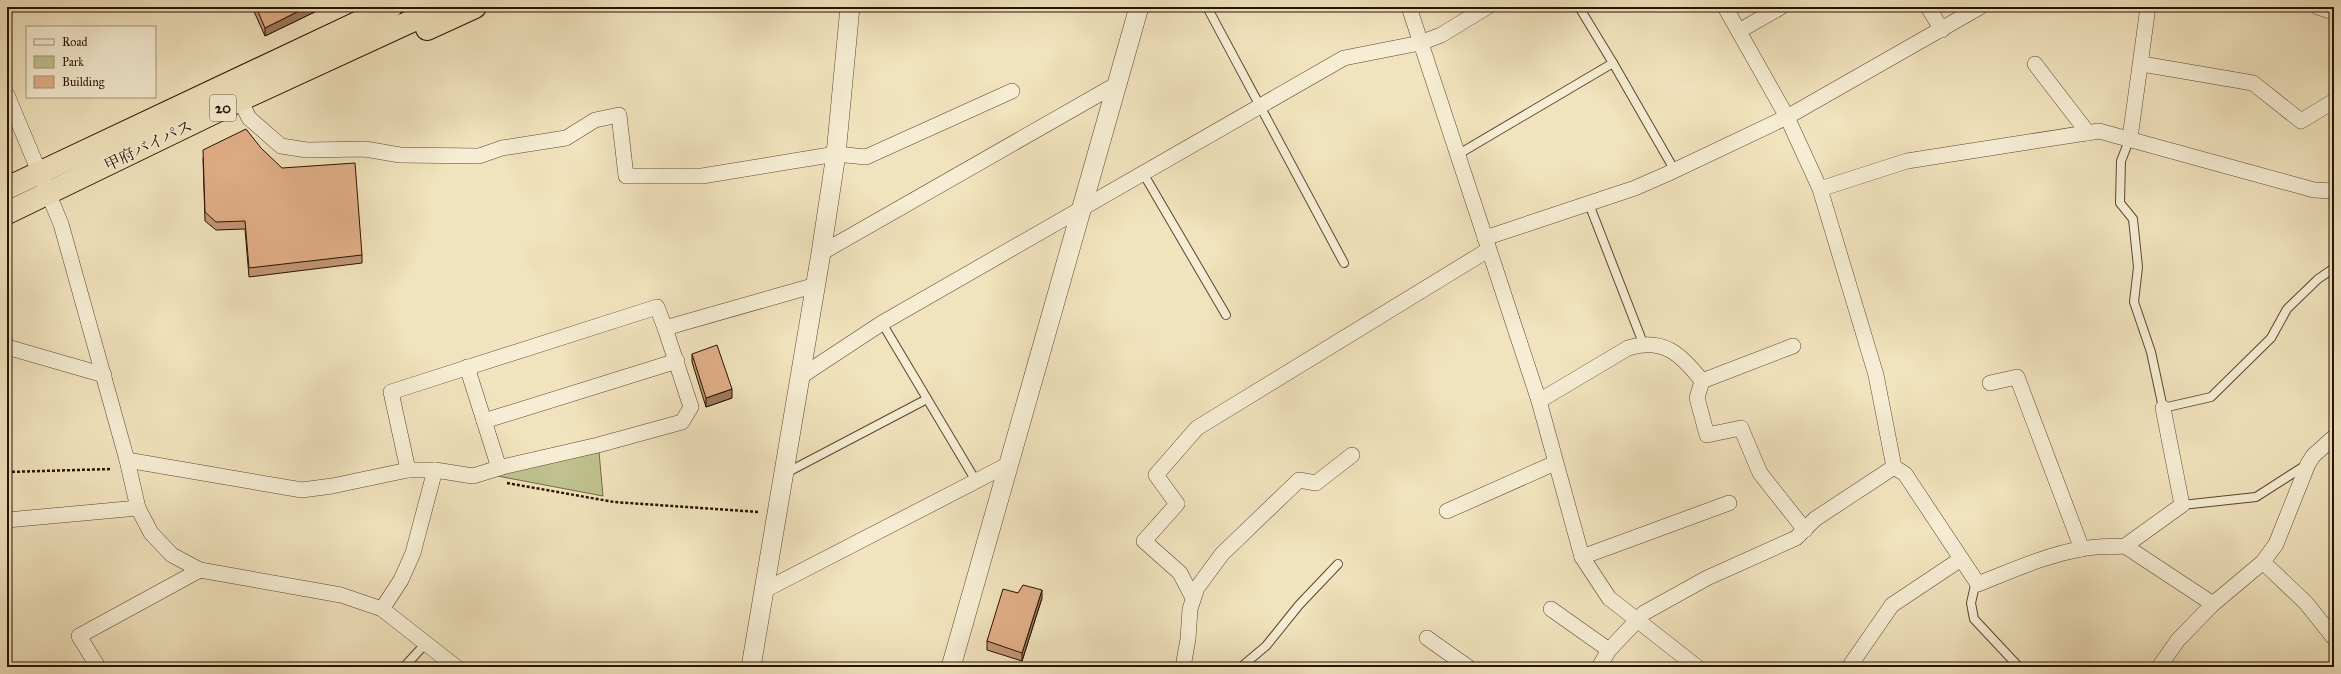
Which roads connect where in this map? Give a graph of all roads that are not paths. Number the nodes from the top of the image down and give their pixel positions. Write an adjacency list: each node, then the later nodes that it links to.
1 (373, 7): 20 (highway)
2 (391, 7): 20 (highway, 甲府バイパス / 20)
3 (442, 7): 25 (highway, 甲府バイパス / 20)
4 (474, 7): 25 (highway)
5 (850, 7): 35 (street)
6 (1139, 7): 26 (street)
7 (1207, 7): 31 (lane)
8 (1409, 7): 21 (street)
9 (1486, 7): 21 (street)
10 (1579, 7): 22 (lane)
11 (1725, 7): 19 (street)
12 (1781, 7): 19 (street)
13 (1928, 7): 18 (street)
14 (1980, 7): 18 (street)
15 (2148, 7): 24 (street)
16 (2318, 7): 17 (street)
17 (2334, 12)
18 (1942, 30): 32 (street)
19 (1739, 31): 32 (street)
20 (339, 32): 38 (highway, 甲府バイパス / 20)
21 (1420, 43): 31 (street); 36 (street)
22 (1613, 63): 36 (lane); 37 (lane)
23 (2035, 64): 33 (street)
24 (2142, 64): 30 (street); 34 (street)
25 (315, 65): 29 (highway, 甲府バイパス / 20)
26 (1117, 84): 45 (street); 48 (street)
27 (1012, 91): 35 (street)
28 (7, 95): 38 (street)
29 (240, 100): 35 (street); 43 (highway, 甲府バイパス / 20)
30 (2334, 101)
31 (1259, 108): 39 (street); 49 (lane)
32 (1787, 117): 37 (street); 41 (street)
33 (2088, 133): 34 (street); 41 (street)
34 (2130, 138): 42 (street); 66 (lane)
35 (836, 154): 48 (street)
36 (1457, 155): 47 (street)
37 (1674, 171): 44 (street)
38 (40, 173): 40 (highway, 甲府バイパス / 20); 43 (street)
39 (1143, 173): 45 (street); 52 (lane)
40 (7, 188)
41 (1820, 189): 74 (street)
42 (2334, 191)
43 (49, 194): 46 (highway, 甲府バイパス / 20); 60 (street)
44 (1589, 204): 47 (street); 55 (lane)
45 (1082, 207): 53 (street); 72 (street)
46 (7, 213)
47 (1486, 244): 65 (street); 95 (street)
48 (821, 253): 51 (street)
49 (1344, 263)
50 (2334, 268): 66 (lane)
51 (816, 285): 54 (street); 61 (street)
52 (1226, 315)
53 (882, 323): 61 (street); 64 (lane)
54 (665, 328): 58 (street); 59 (street)
55 (1643, 344): 62 (street); 65 (street)
56 (1793, 346): 62 (street)
57 (7, 347): 60 (street)
58 (677, 361): 67 (street); 77 (street)
59 (467, 367): 67 (street); 75 (street)
60 (104, 375): 71 (street)
61 (800, 377): 78 (street)
62 (1702, 381): 85 (street)
63 (1990, 384): 87 (street)
64 (927, 399): 78 (lane); 79 (lane)
65 (1539, 401): 70 (street)
66 (2162, 408): 81 (street)
67 (484, 420): 77 (street)
68 (2334, 437): 73 (street)
69 (1352, 455): 95 (street)
70 (1555, 463): 83 (street); 88 (street)
71 (128, 464): 75 (street); 82 (street)
72 (1010, 464): 79 (street); 108 (street)
73 (2308, 464): 81 (lane); 90 (street)
74 (1894, 467): 85 (street); 89 (street)
75 (408, 470): 76 (street)
76 (435, 470): 77 (street); 98 (street)
77 (500, 475)
78 (783, 475): 94 (street)
79 (976, 481): 94 (street)
80 (1729, 503): 88 (street)
81 (2182, 505): 86 (street)
82 (138, 508): 84 (street); 92 (street)
83 (1447, 511)
84 (7, 520)
85 (1804, 530): 99 (street)
86 (2125, 546): 87 (street); 96 (street)
87 (2082, 549): 93 (street)
88 (1582, 557): 99 (street)
89 (1961, 559): 93 (street); 114 (street)
90 (2263, 562): 96 (street); 101 (street)
91 (1338, 564): 110 (lane)
92 (200, 570): 98 (street); 104 (street)
93 (1976, 581): 115 (lane)
94 (764, 590): 107 (street)
95 (1194, 598): 109 (street)
96 (2213, 604): 116 (street)
97 (1552, 608): 103 (street)
98 (382, 609): 102 (street)
99 (1638, 620): 103 (street); 113 (street)
100 (1427, 638): 111 (street)
101 (2334, 638)
102 (427, 642): 105 (lane); 106 (street)
103 (1610, 650): 112 (street)
104 (98, 667)
105 (404, 667)
106 (456, 667)
107 (751, 667)
108 (951, 667)
109 (1183, 667)
110 (1241, 667)
111 (1468, 667)
112 (1599, 667)
113 (1697, 667)
114 (1849, 667)
115 (2019, 667)
116 (2159, 667)

